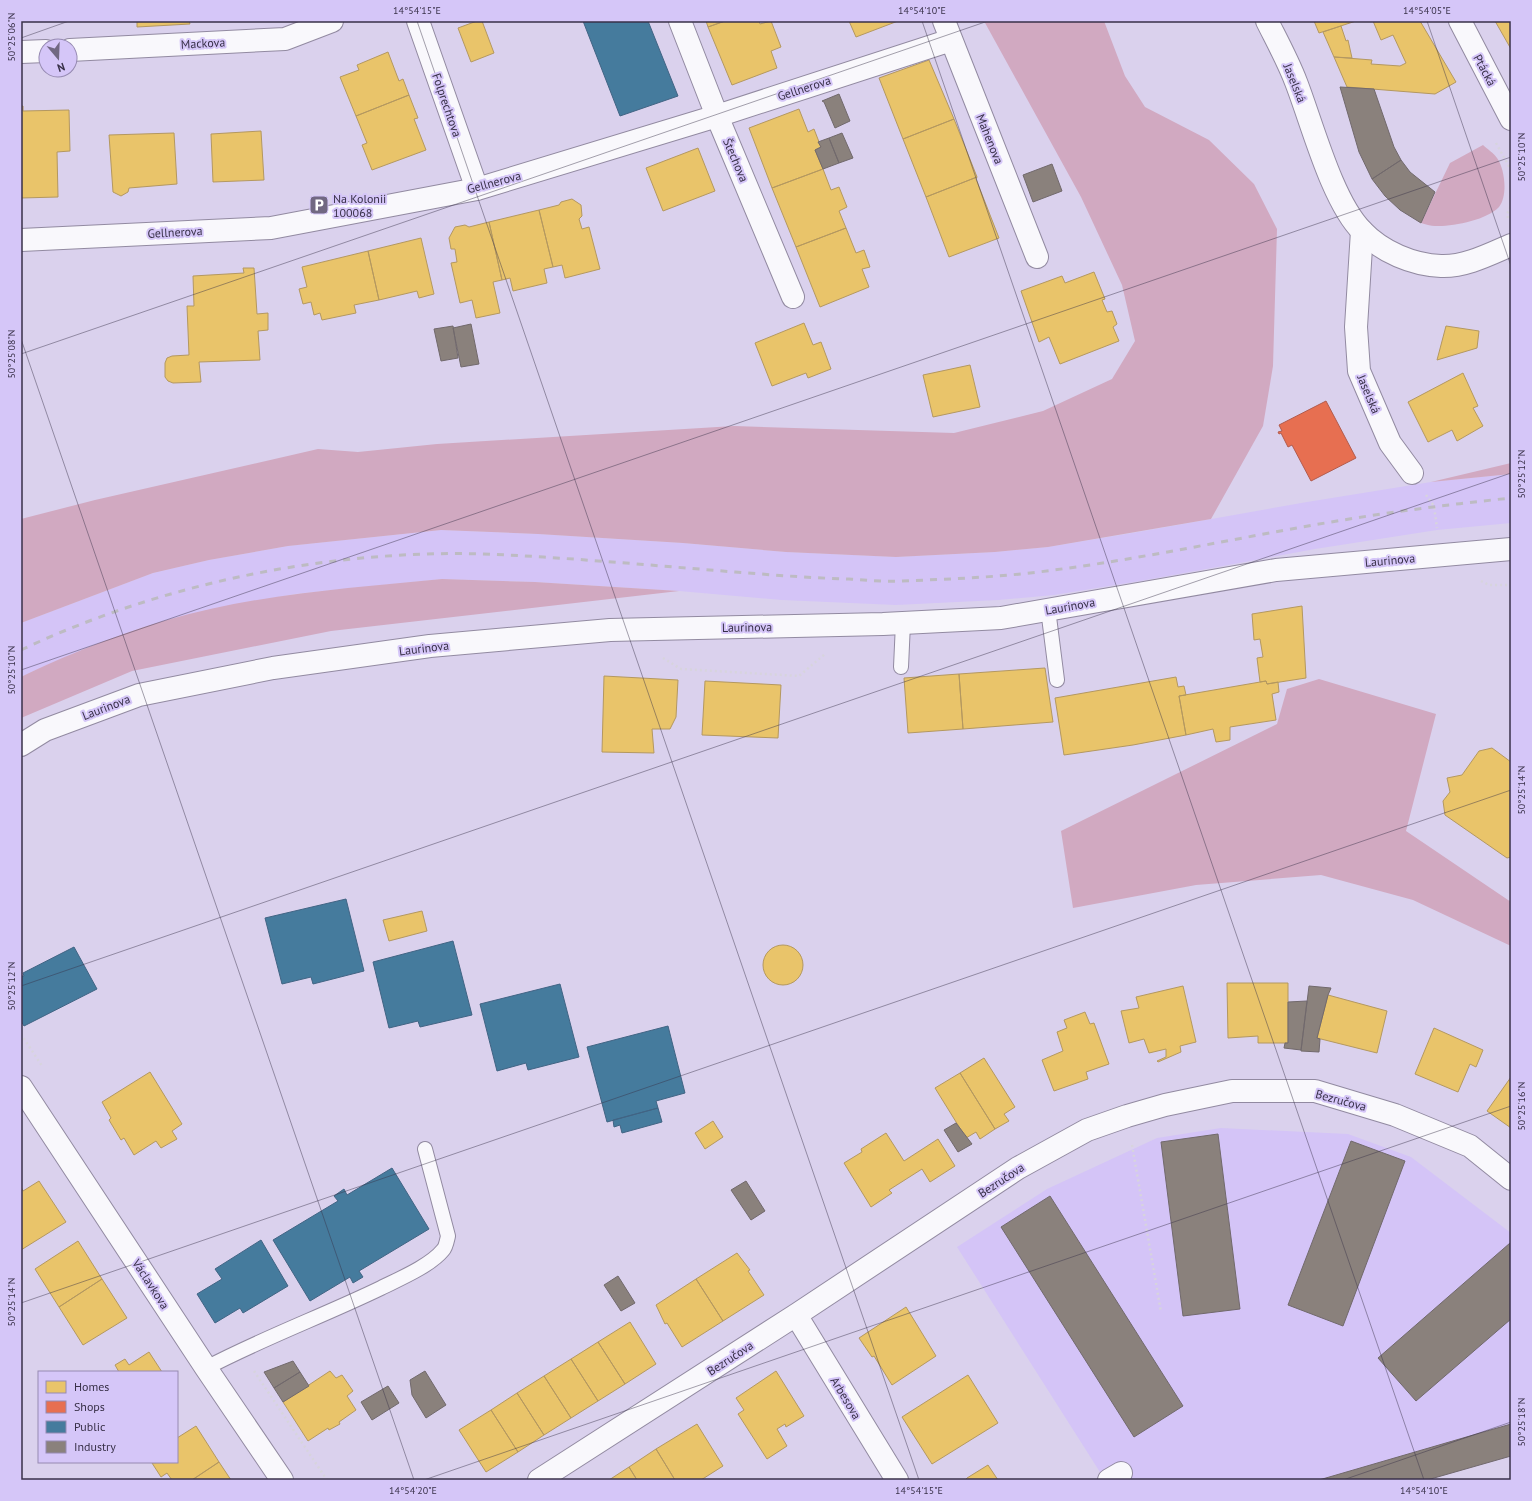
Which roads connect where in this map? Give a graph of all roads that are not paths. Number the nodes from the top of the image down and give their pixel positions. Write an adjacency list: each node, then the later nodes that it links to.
1 (332, 21): 7 (street, Mackova)
2 (418, 21): 12 (street, Folprechtova)
3 (680, 21): 10 (street, Štechova)
4 (1267, 21): 13 (street, Jaselská)
5 (1460, 21): 11 (street, Ptácká)
6 (947, 30): 10 (street, Gellnerova); 16 (street, Mahenova)
7 (78, 50)
8 (38, 51): 9 (street)
9 (21, 52)
10 (717, 116): 12 (street, Gellnerova); 17 (street, Štechova)
11 (1511, 119)
12 (477, 189): 14 (street, Gellnerova)
13 (1362, 232): 15 (street, Jaselská); 18 (street, Jaselská)
14 (21, 240)
15 (1511, 245)
16 (1038, 257)
17 (794, 298)
18 (1412, 474)
19 (1511, 549): 20 (street, Laurinova)
20 (1483, 552): 21 (street, Laurinova); 22 (street, Laurinova)
21 (1511, 558)
22 (1048, 609): 23 (street, Laurinova); 25 (lane)
23 (903, 623): 24 (lane); 26 (street, Laurinova)
24 (901, 667)
25 (1057, 680)
26 (21, 745)
27 (21, 1087): 31 (street, Václavkova)
28 (425, 1150): 31 (lane)
29 (1511, 1179): 30 (street, Bezručova)
30 (796, 1315): 33 (street, Bezručova); 34 (street, Arbesova)
31 (206, 1368): 32 (street, Václavkova)
32 (282, 1480)
33 (539, 1480)
34 (897, 1480)

